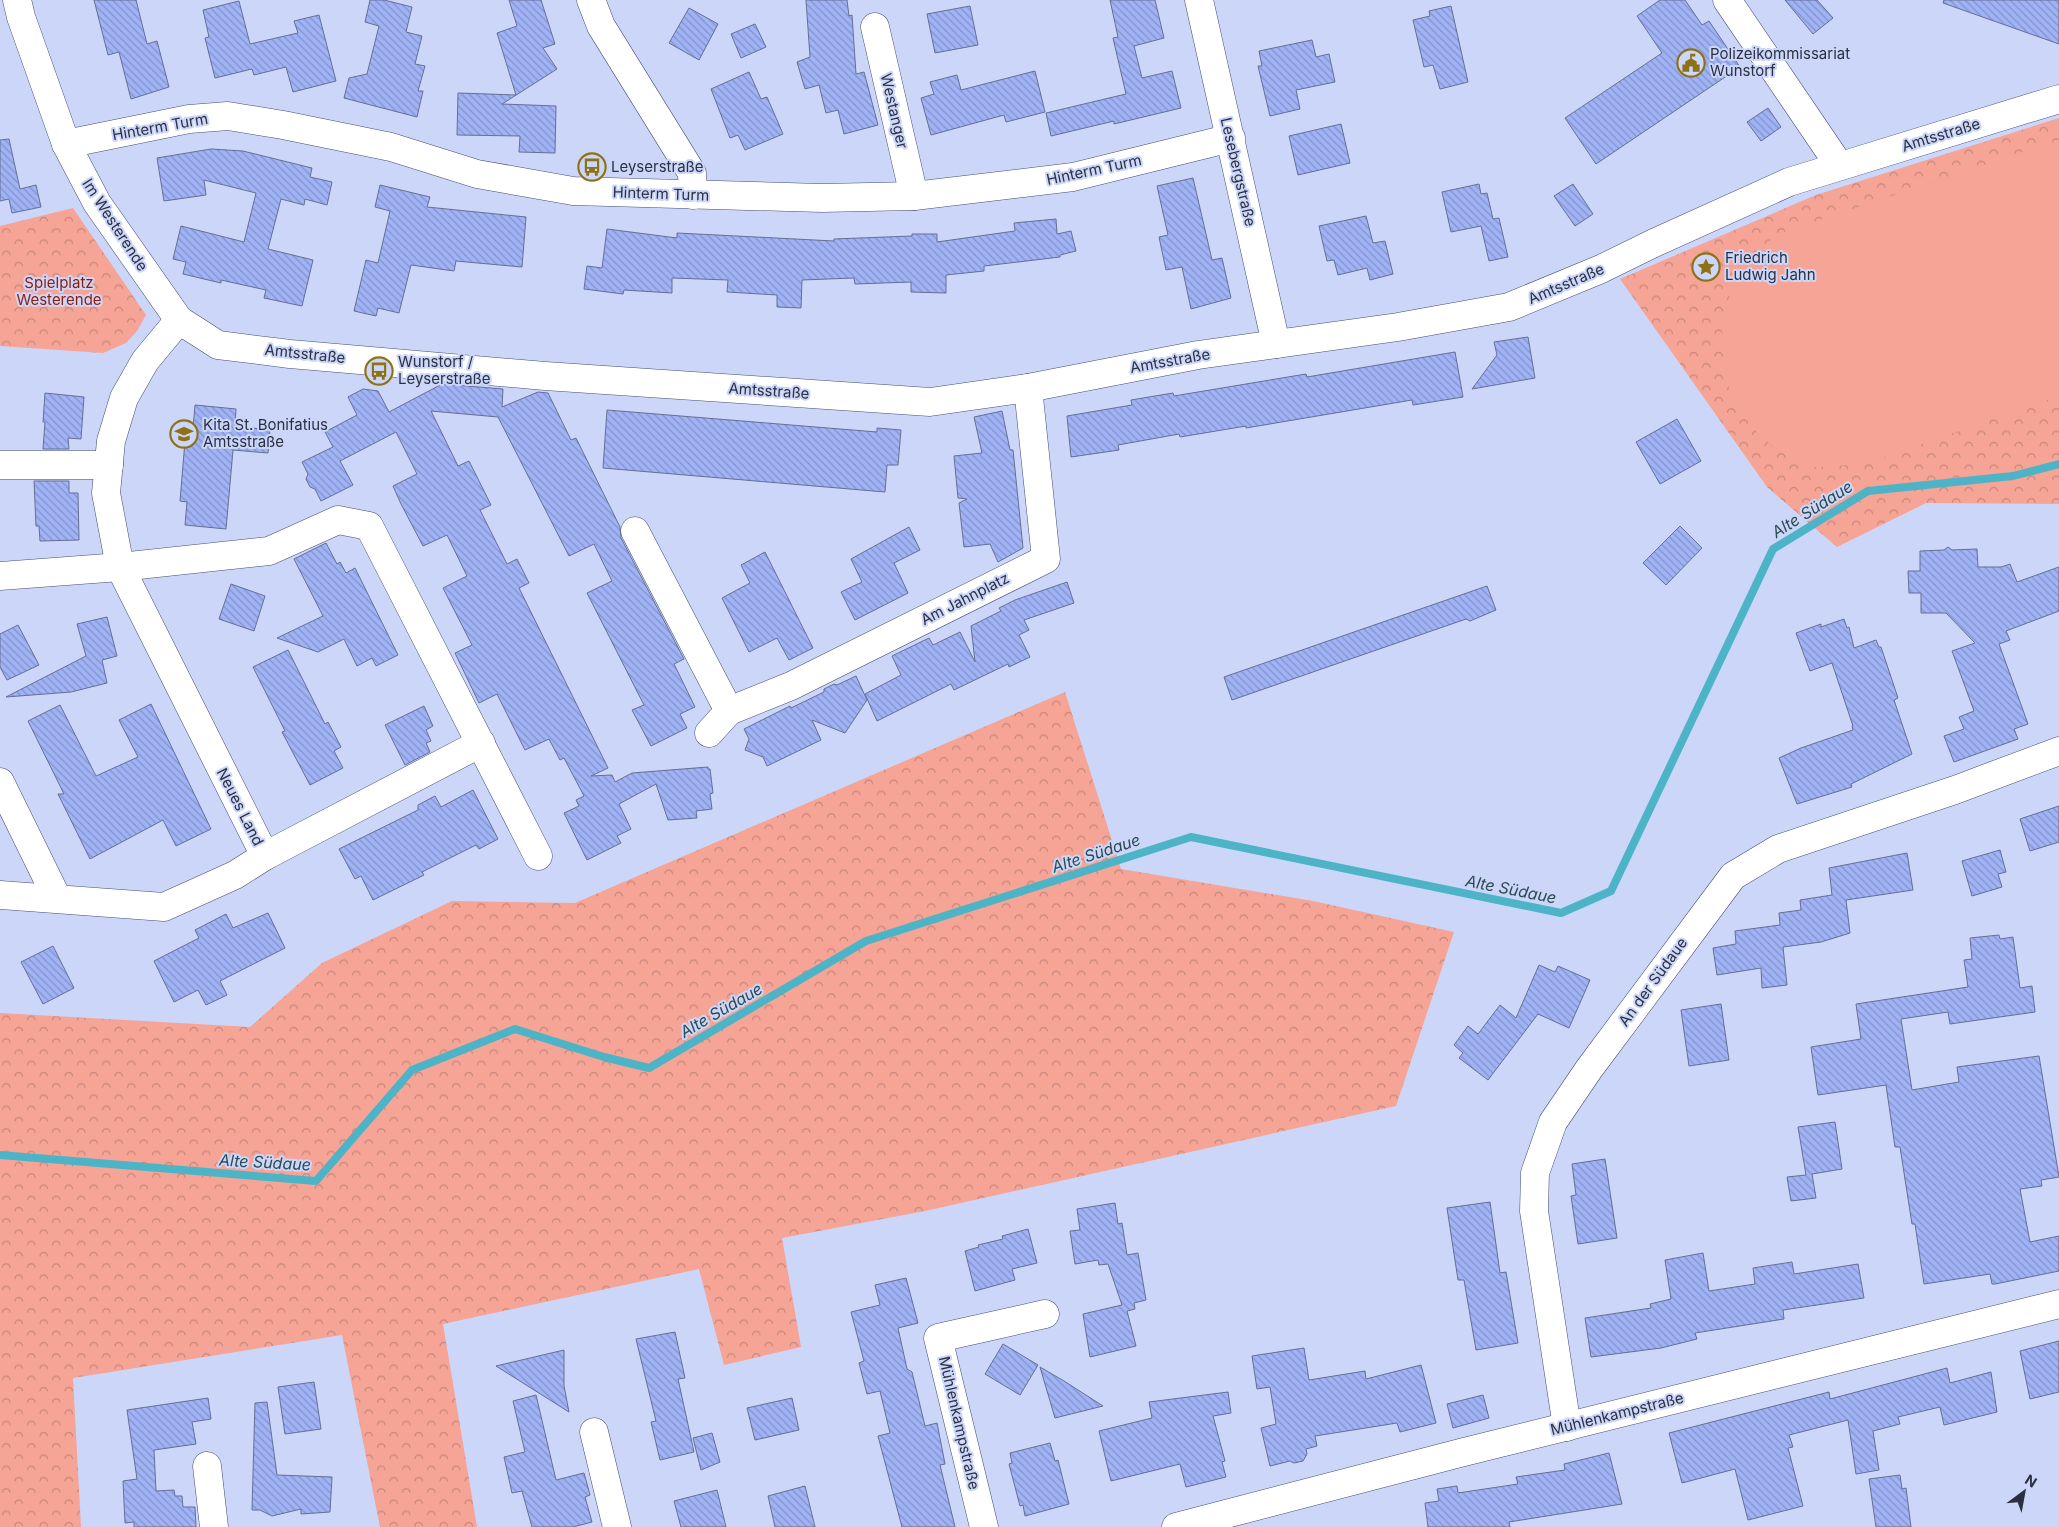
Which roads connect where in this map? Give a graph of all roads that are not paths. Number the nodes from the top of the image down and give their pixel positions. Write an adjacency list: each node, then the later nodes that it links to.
1 (17, 0): 8 (street, Im Westerende)
2 (591, 0): 10 (street)
3 (1198, 0): 7 (street, Lesebergstraße)
4 (1727, 0): 9 (street)
5 (875, 27): 11 (street, Westanger)
6 (2059, 99): 9 (street, Amtsstraße)
7 (1231, 138): 11 (street, Hinterm Turm); 13 (street, Lesebergstraße)
8 (66, 144): 10 (street, Hinterm Turm); 12 (street, Im Westerende)
9 (1839, 165): 13 (street, Amtsstraße)
10 (693, 195): 11 (street, Hinterm Turm)
11 (914, 196)
12 (179, 320): 14 (street, Im Westerende); 16 (street, Neues Land)
13 (1276, 344): 15 (street, Amtsstraße)
14 (243, 348): 15 (street, Amtsstraße)
15 (1028, 388): 21 (street, Am Jahnplatz)
16 (109, 464): 17 (street); 19 (street, Neues Land)
17 (0, 465)
18 (635, 531): 21 (street)
19 (120, 567): 20 (street); 23 (street); 26 (street, Neues Land)
20 (0, 576)
21 (729, 711): 22 (street, Am Jahnplatz)
22 (709, 733)
23 (481, 743): 26 (street, Neues Land); 27 (street)
24 (2059, 751): 32 (street, An der Südaue)
25 (0, 782): 29 (street)
26 (265, 856): 29 (street)
27 (538, 856)
28 (0, 895): 29 (street)
29 (57, 898)
30 (2059, 1304): 32 (street, Mühlenkampstraße)
31 (1046, 1314): 37 (street, Mühlenkampstraße)
32 (1567, 1427): 38 (street, Mühlenkampstraße)
33 (594, 1432): 36 (street)
34 (207, 1466): 35 (street)
35 (214, 1527)
36 (617, 1527)
37 (984, 1527)
38 (1176, 1527)

